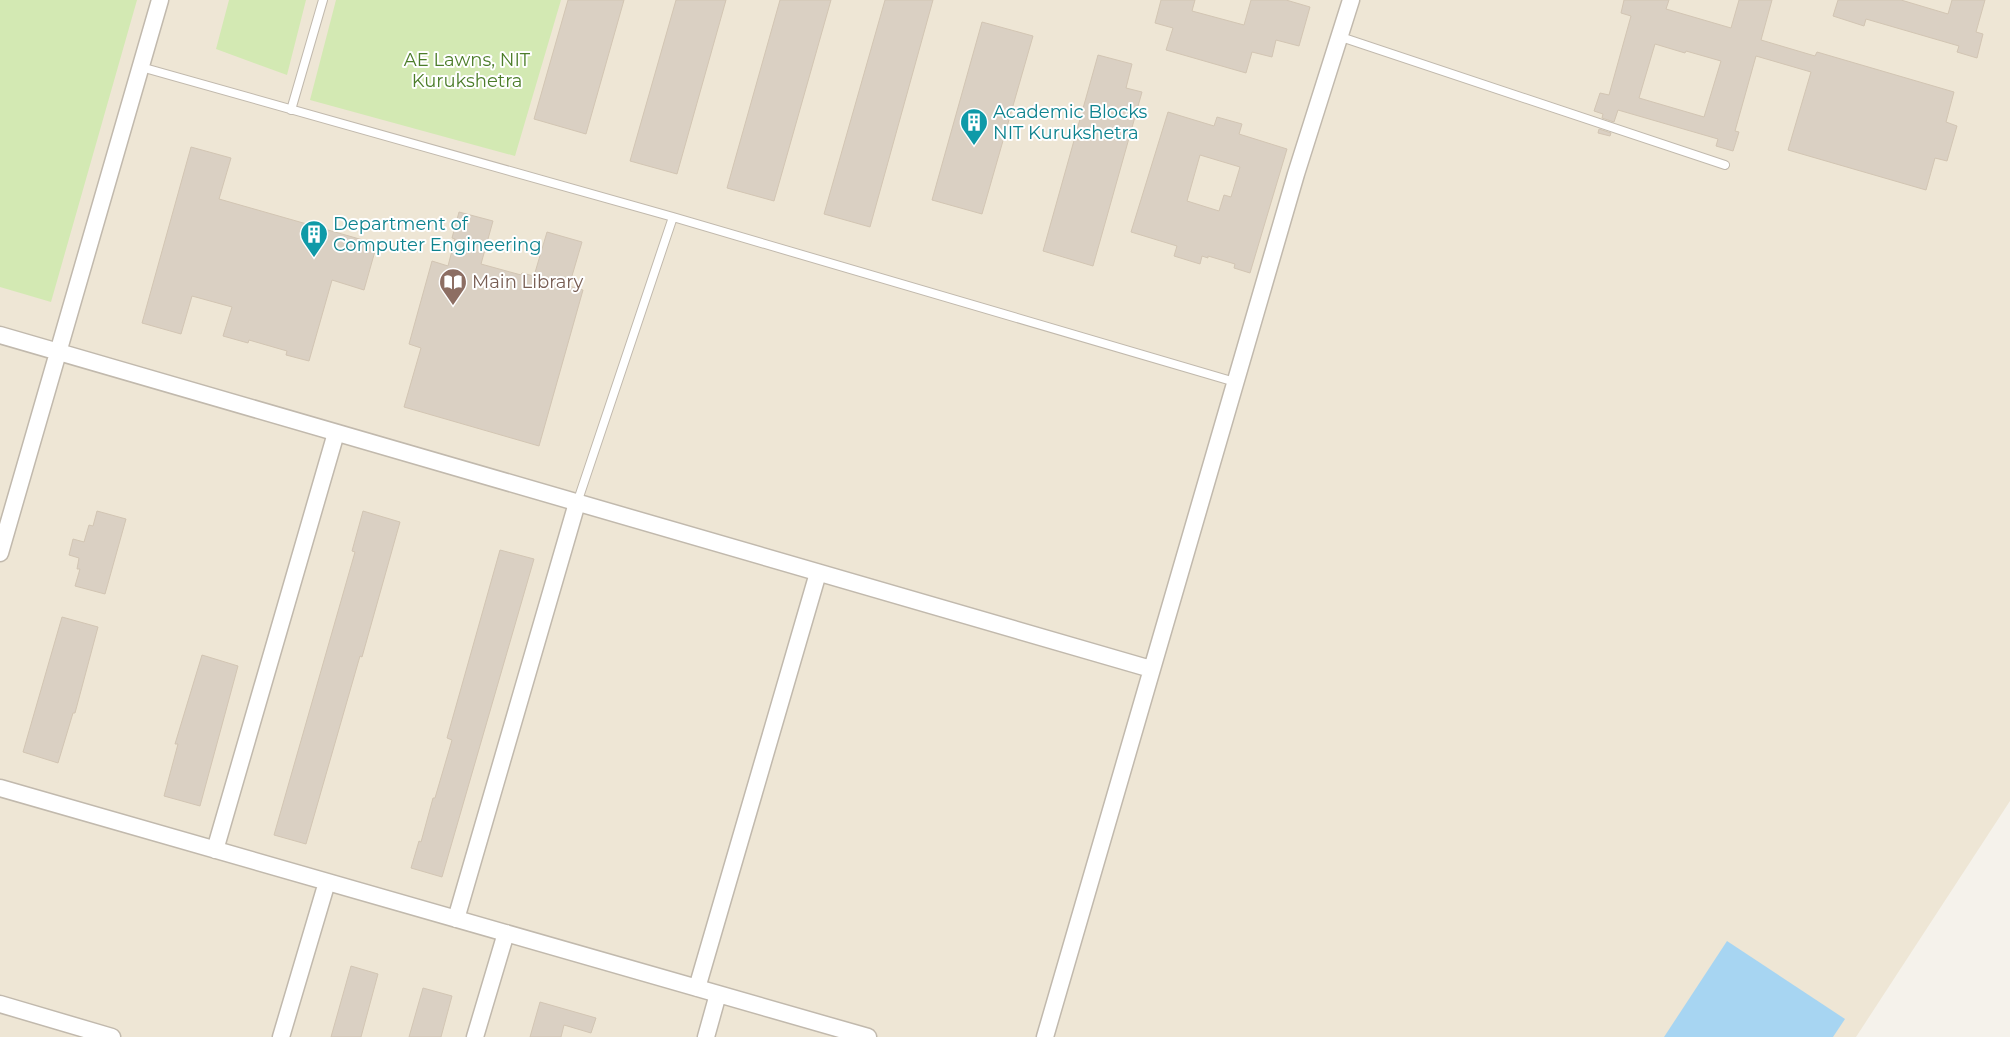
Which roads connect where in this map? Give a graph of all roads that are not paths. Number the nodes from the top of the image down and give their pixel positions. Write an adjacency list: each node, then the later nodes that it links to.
1 (160, 0): 5 (street)
2 (323, 0): 6 (lane)
3 (1351, 0): 4 (street)
4 (1341, 37): 7 (lane); 11 (street)
5 (141, 67): 6 (lane); 10 (street)
6 (291, 110): 8 (lane)
7 (1725, 165)
8 (673, 217): 11 (lane); 13 (lane)
9 (0, 335): 10 (street)
10 (58, 352): 12 (street); 14 (street)
11 (1235, 382): 16 (street)
12 (336, 433): 13 (street); 18 (street)
13 (578, 503): 15 (street); 20 (street)
14 (0, 553)
15 (818, 573): 16 (street); 22 (street)
16 (1151, 669): 31 (street)
17 (0, 788): 18 (street)
18 (215, 850): 19 (street)
19 (328, 882): 20 (street); 27 (street)
20 (456, 919): 21 (street)
21 (506, 933): 22 (street); 28 (street)
22 (697, 988): 23 (street)
23 (718, 994): 29 (street); 30 (street)
24 (0, 1004): 25 (street)
25 (88, 1034): 26 (street)
26 (112, 1037)
27 (281, 1037)
28 (475, 1037)
29 (706, 1037)
30 (868, 1037)
31 (1045, 1037)

